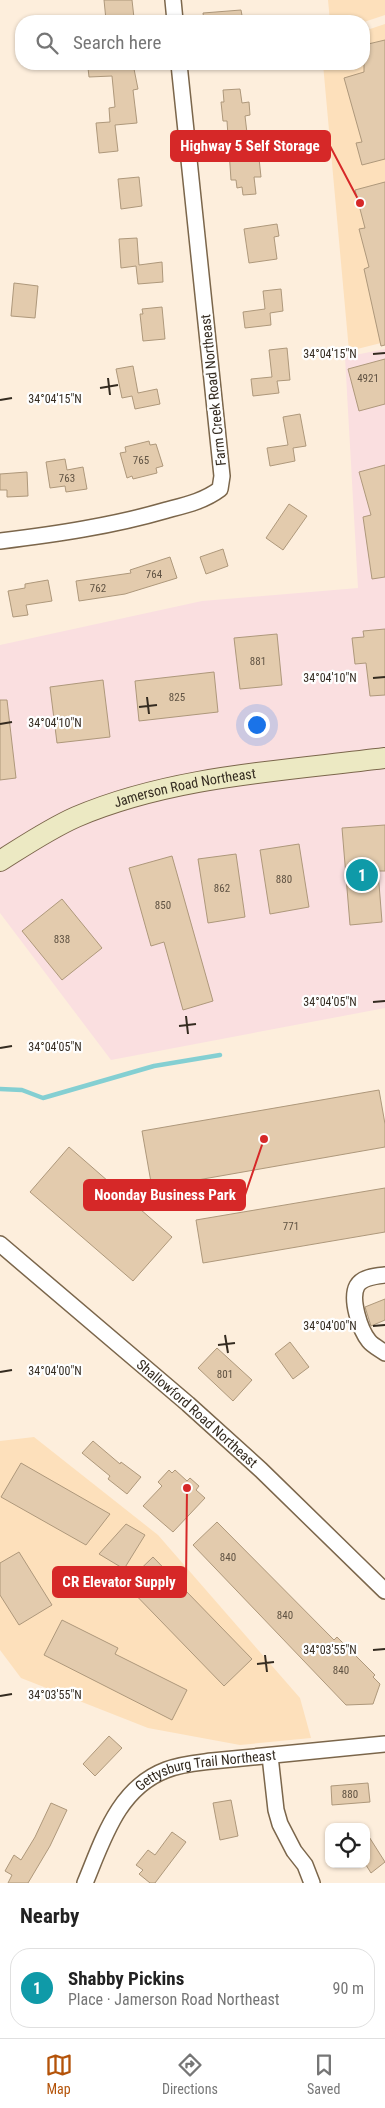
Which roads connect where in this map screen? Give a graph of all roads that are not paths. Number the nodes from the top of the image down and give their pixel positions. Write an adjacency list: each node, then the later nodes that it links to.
1 (173, 0): 2 (street)
2 (174, 15)
3 (180, 70): 4 (street, Farm Creek Road Northeast)
4 (0, 541)
5 (385, 758): 6 (street, Jamerson Road Northeast)
6 (0, 861)
7 (0, 1244): 10 (street, Shallowford Road Northeast)
8 (385, 1275): 9 (street)
9 (385, 1353)
10 (385, 1591)
11 (385, 1744): 12 (street, Gettysburg Trail Northeast)
12 (270, 1756): 13 (street, Gettysburg Trail Northeast); 14 (street)
13 (85, 1883)
14 (312, 1883)

